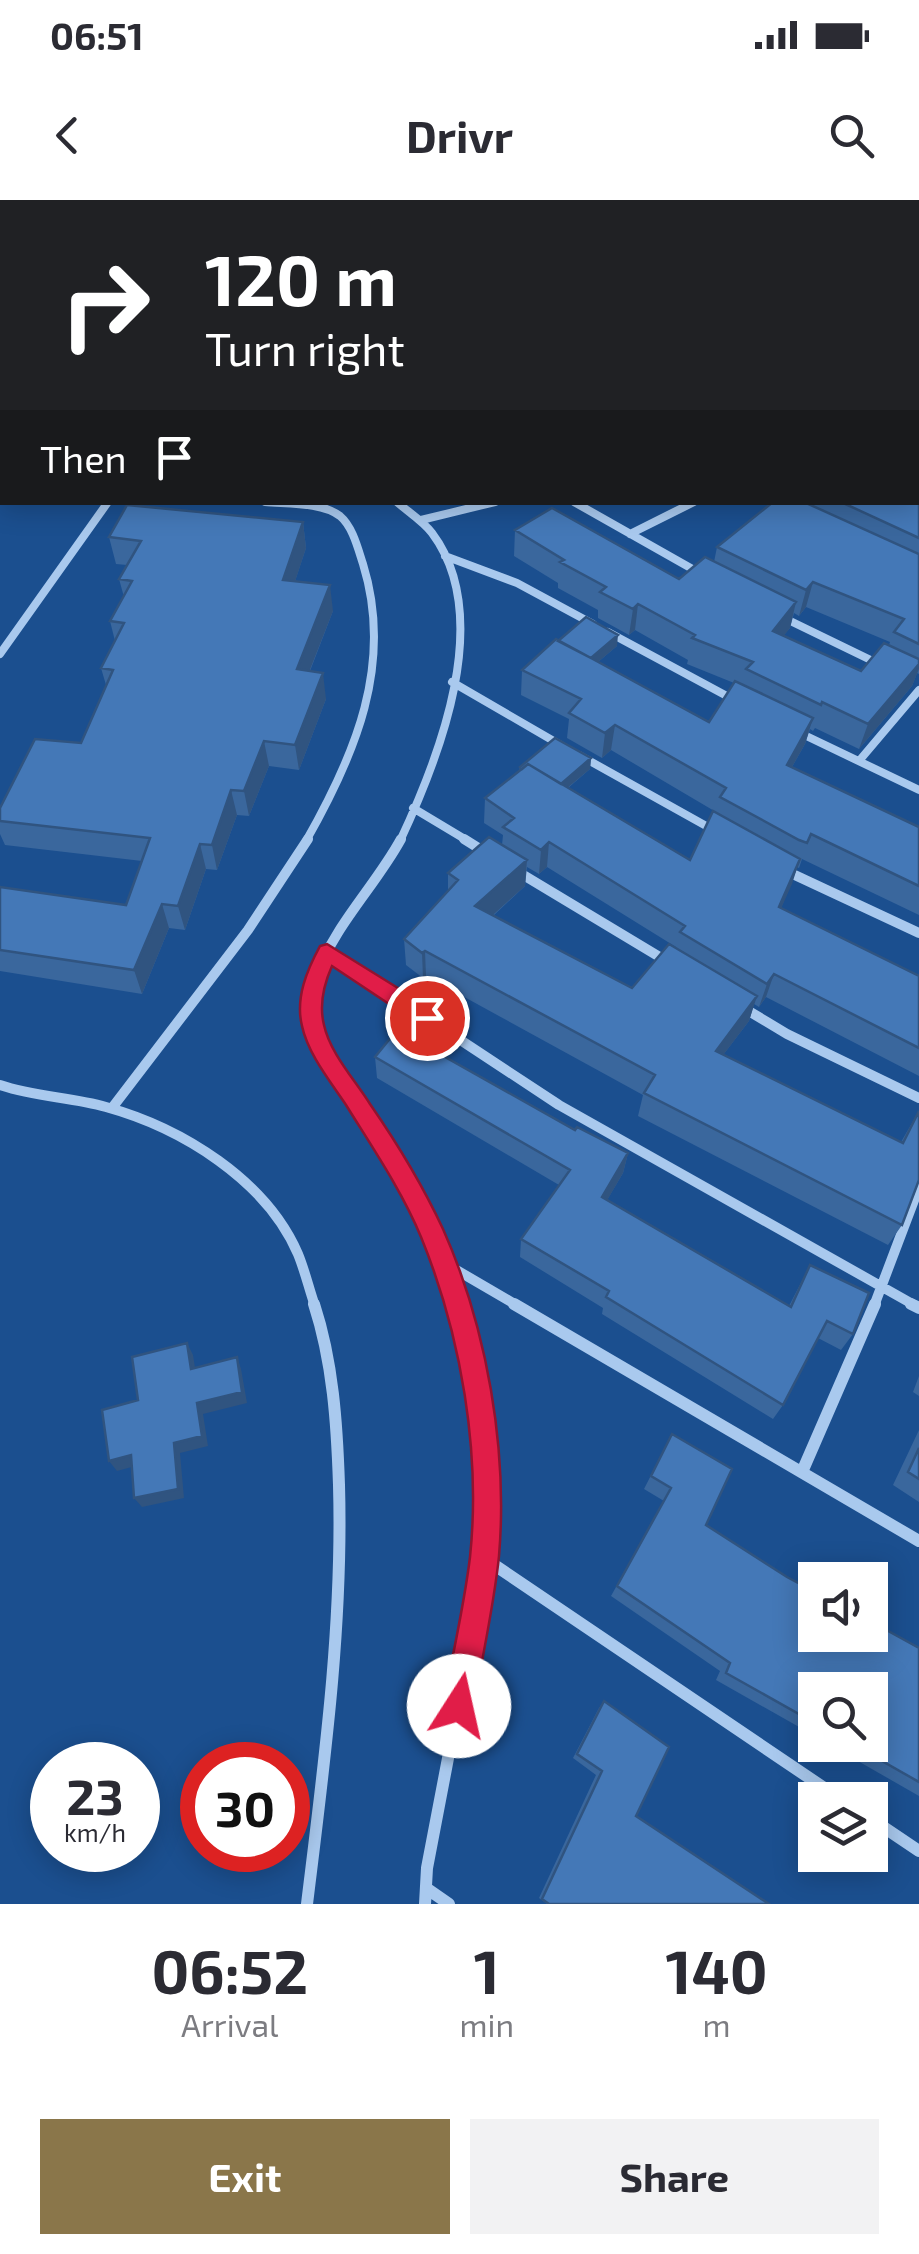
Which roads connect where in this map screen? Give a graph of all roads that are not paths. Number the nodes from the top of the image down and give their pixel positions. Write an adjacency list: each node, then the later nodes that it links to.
1 (106, 505): 12 (street)
2 (290, 505): 29 (street)
3 (401, 505): 7 (street)
4 (482, 505): 7 (street)
5 (579, 505): 8 (street)
6 (688, 505): 8 (street)
7 (421, 520): 9 (street)
8 (630, 534): 10 (street)
9 (445, 556): 14 (street); 16 (street)
10 (707, 578)
11 (773, 612): 13 (street)
12 (0, 654)
13 (889, 668)
14 (452, 682): 20 (street); 21 (street)
15 (919, 690): 18 (street)
16 (752, 710)
17 (788, 727): 18 (street)
18 (859, 761): 19 (street)
19 (919, 790)
20 (413, 808): 24 (street); 25 (street)
21 (734, 842)
22 (770, 862): 23 (street)
23 (919, 932)
24 (327, 952): 31 (street); 32 (street)
25 (685, 973)
26 (736, 1004): 28 (street)
27 (0, 1085): 29 (street)
28 (919, 1098)
29 (112, 1108): 41 (street)
30 (919, 1187): 32 (street)
31 (441, 1261): 34 (street); 36 (street)
32 (882, 1288): 33 (street); 34 (street)
33 (919, 1308)
34 (802, 1472): 35 (street)
35 (919, 1540)
36 (484, 1558): 37 (street); 40 (street)
37 (815, 1782)
38 (888, 1830): 39 (street)
39 (919, 1852)
40 (426, 1896): 42 (street)
41 (307, 1904)
42 (449, 1904)

